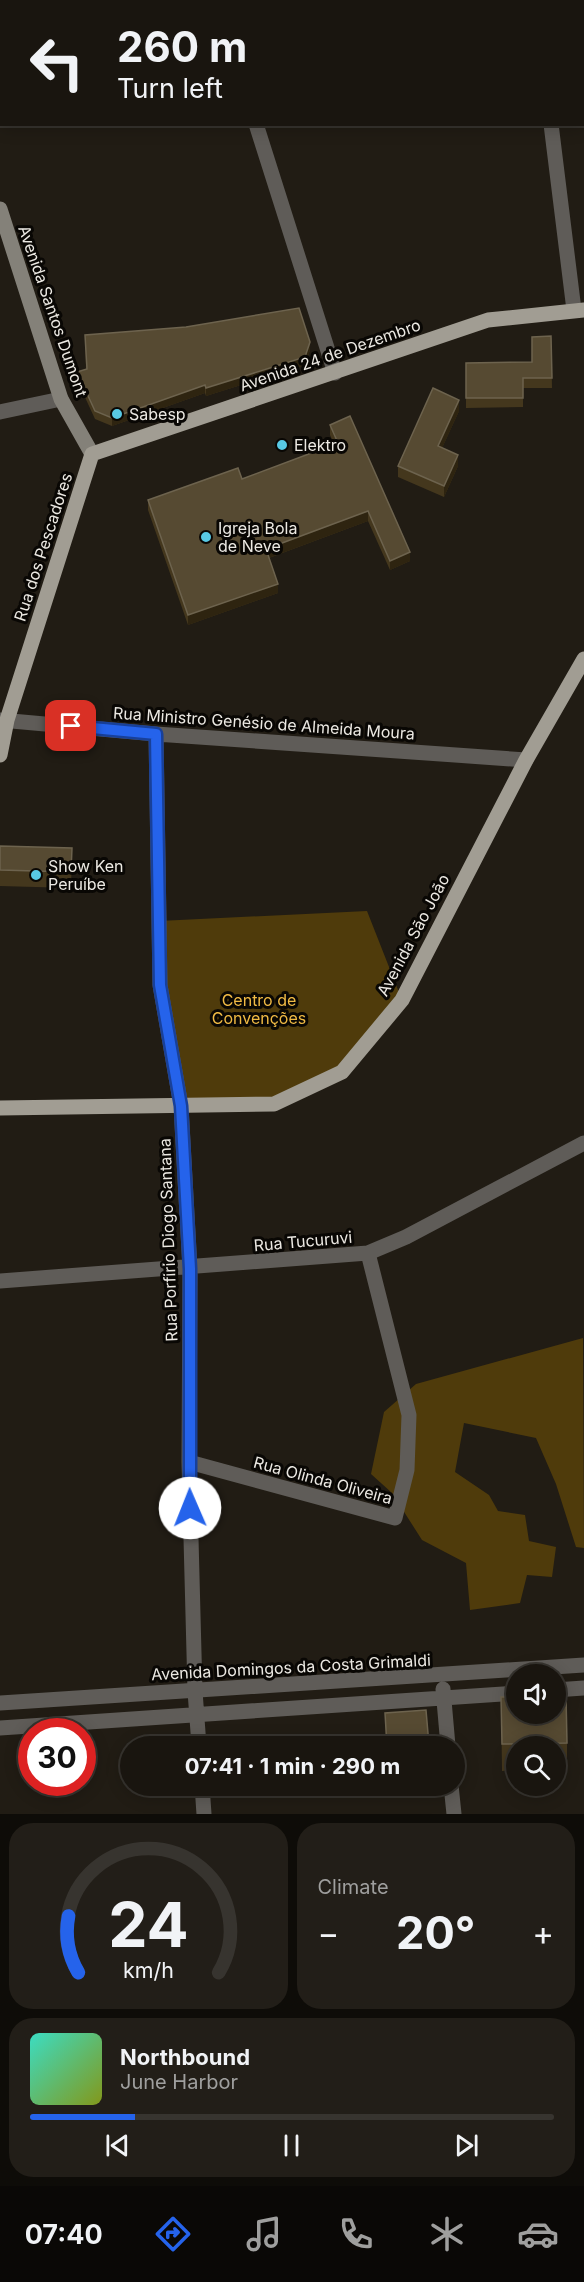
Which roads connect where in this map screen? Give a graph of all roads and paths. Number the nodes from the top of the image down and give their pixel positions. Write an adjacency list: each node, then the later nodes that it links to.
1 (257, 126): 5 (street)
2 (551, 126): 4 (street)
3 (0, 209): 6 (street, Avenida Santos Dumont)
4 (579, 310): 5 (main road, Avenida 24 de Dezembro)
5 (335, 373): 8 (main road, Avenida 24 de Dezembro)
6 (61, 399): 7 (street); 8 (street, Avenida Santos Dumont)
7 (0, 412)
8 (92, 454): 10 (main road, Rua dos Pescadores)
9 (584, 659): 13 (main road, Avenida São João)
10 (4, 720): 11 (street, Rua Ministro Genésio de Almeida Moura); 12 (main road, Rua dos Pescadores)
11 (156, 734): 13 (street, Rua Ministro Genésio de Almeida Moura); 14 (street, Rua Porfirio Diogo Santana)
12 (0, 755)
13 (526, 760): 14 (main road, Avenida São João)
14 (181, 1106): 15 (main road, Avenida São João); 18 (street, Rua Porfirio Diogo Santana)
15 (0, 1108)
16 (584, 1143): 17 (street, Rua Tucuruvi)
17 (368, 1253): 18 (street, Rua Tucuruvi); 20 (street, Rua Olinda Oliveira)
18 (190, 1269): 19 (street, Rua Tucuruvi); 20 (street, Rua Porfirio Diogo Santana)
19 (0, 1281)
20 (189, 1462): 25 (street, Rua Porfirio Diogo Santana)
21 (584, 1665): 22 (street, Avenida Domingos da Costa Grimaldi)
22 (442, 1676): 25 (street, Avenida Domingos da Costa Grimaldi); 27 (street)
23 (584, 1688): 24 (street)
24 (566, 1689)
25 (195, 1691): 28 (street, Avenida Domingos da Costa Grimaldi); 29 (street, Rua Porfirio Diogo Santana)
26 (506, 1694): 27 (street)
27 (444, 1698): 29 (street); 32 (street)
28 (0, 1703)
29 (196, 1717): 30 (street); 31 (street, Rua Porfirio Diogo Santana)
30 (0, 1728)
31 (198, 1736)
32 (447, 1736)
33 (203, 1796): 35 (street)
34 (452, 1796): 36 (street)
35 (204, 1814)
36 (454, 1814)

